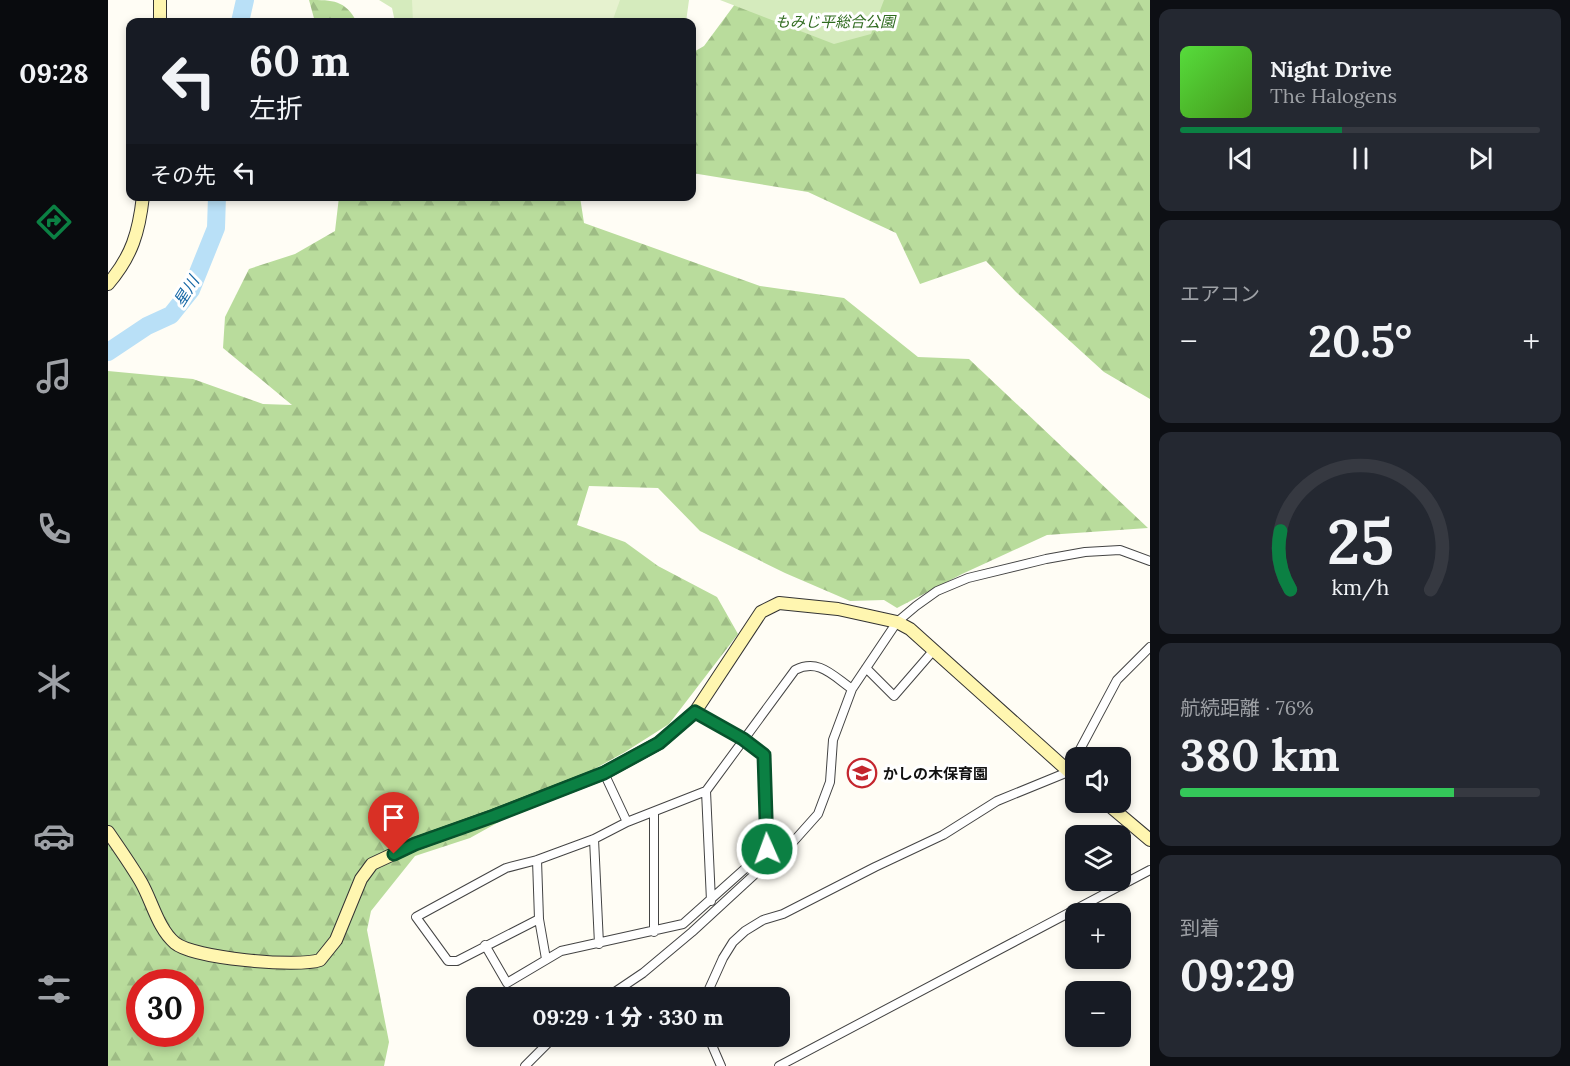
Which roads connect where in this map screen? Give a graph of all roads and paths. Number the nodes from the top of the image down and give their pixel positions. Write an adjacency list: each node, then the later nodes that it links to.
1 (160, 0): 2 (street)
2 (160, 18)
3 (143, 201): 4 (street)
4 (108, 284)
5 (1150, 561): 6 (street)
6 (897, 622): 8 (street); 9 (street); 11 (street)
7 (1150, 647): 13 (street)
8 (933, 651): 9 (street); 14 (street)
9 (866, 668): 10 (street)
10 (852, 690): 12 (street); 32 (street)
11 (695, 712): 12 (street); 15 (street)
12 (743, 739): 17 (street); 26 (street)
13 (1085, 747)
14 (1065, 769)
15 (604, 773): 20 (street); 21 (street)
16 (1065, 777): 33 (street)
17 (706, 791): 18 (street); 26 (street)
18 (654, 812): 20 (street); 28 (street)
19 (1118, 813): 23 (street)
20 (627, 822): 22 (street)
21 (108, 832)
22 (594, 839): 24 (street); 29 (street)
23 (1150, 840)
24 (537, 860): 27 (street); 30 (street)
25 (1150, 870): 38 (street)
26 (711, 901): 28 (street)
27 (539, 920): 30 (street); 31 (street)
28 (654, 932): 29 (street)
29 (599, 944): 31 (street)
30 (485, 945): 31 (street)
31 (546, 959)
32 (622, 987)
33 (710, 987)
34 (544, 1047): 36 (street)
35 (713, 1047): 37 (street)
36 (525, 1066)
37 (721, 1066)
38 (779, 1066)

